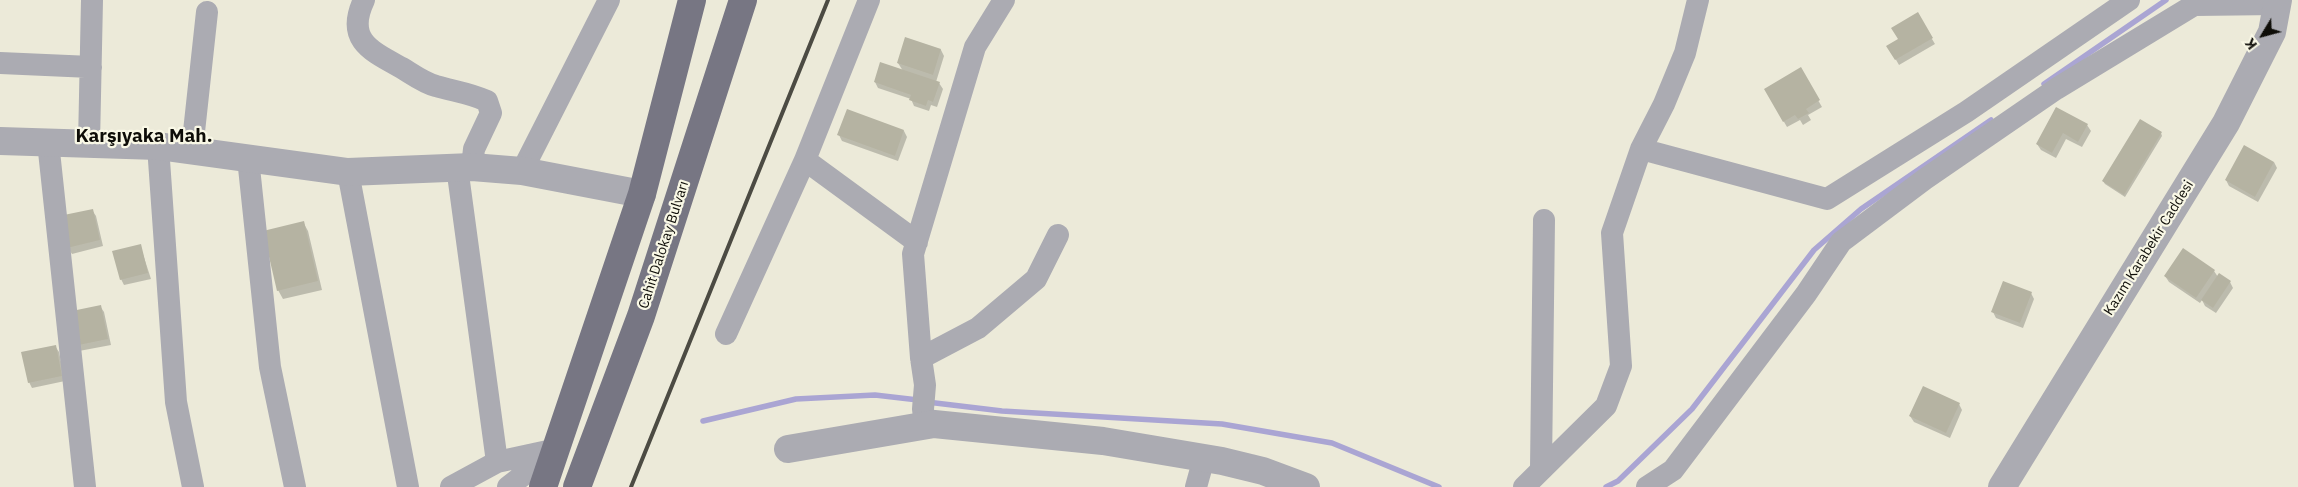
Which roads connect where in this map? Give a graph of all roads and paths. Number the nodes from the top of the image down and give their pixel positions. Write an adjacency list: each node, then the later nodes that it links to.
1 (92, 0): 13 (street)
2 (364, 0): 22 (street)
3 (610, 0): 23 (street)
4 (692, 0): 25 (main road)
5 (743, 0): 44 (main road, Cahit Dalokay Bulvarı)
6 (869, 0): 21 (street)
7 (1004, 0): 28 (street)
8 (1698, 0): 18 (street)
9 (2129, 0): 18 (street)
10 (2278, 2): 48 (street); 49 (street, Kazım Karabekir Caddesi)
11 (207, 12): 19 (street)
12 (0, 63): 13 (street)
13 (91, 67): 16 (street)
14 (0, 141): 15 (street)
15 (48, 142): 16 (street); 37 (street)
16 (89, 144): 17 (street)
17 (158, 146): 19 (street); 38 (street)
18 (1641, 149): 36 (street)
19 (192, 150): 20 (street)
20 (248, 158): 24 (street); 39 (street)
21 (805, 160): 28 (street); 29 (street)
22 (465, 167): 23 (street); 24 (street); 35 (street)
23 (522, 171): 25 (street)
24 (348, 172): 40 (street)
25 (642, 194): 32 (main road)
26 (1544, 220): 36 (street)
27 (1058, 235): 30 (street)
28 (917, 242): 30 (street)
29 (726, 334)
30 (920, 358): 31 (street)
31 (924, 417): 33 (street); 34 (street)
32 (557, 449): 35 (street); 42 (street); 43 (main road)
33 (788, 449)
34 (1204, 458): 45 (street); 46 (street)
35 (497, 462): 41 (street)
36 (1541, 468): 47 (street)
37 (84, 487)
38 (193, 487)
39 (295, 487)
40 (408, 487)
41 (451, 487)
42 (508, 487)
43 (543, 487)
44 (577, 487)
45 (1196, 487)
46 (1306, 487)
47 (1524, 487)
48 (1647, 487)
49 (2002, 487)

